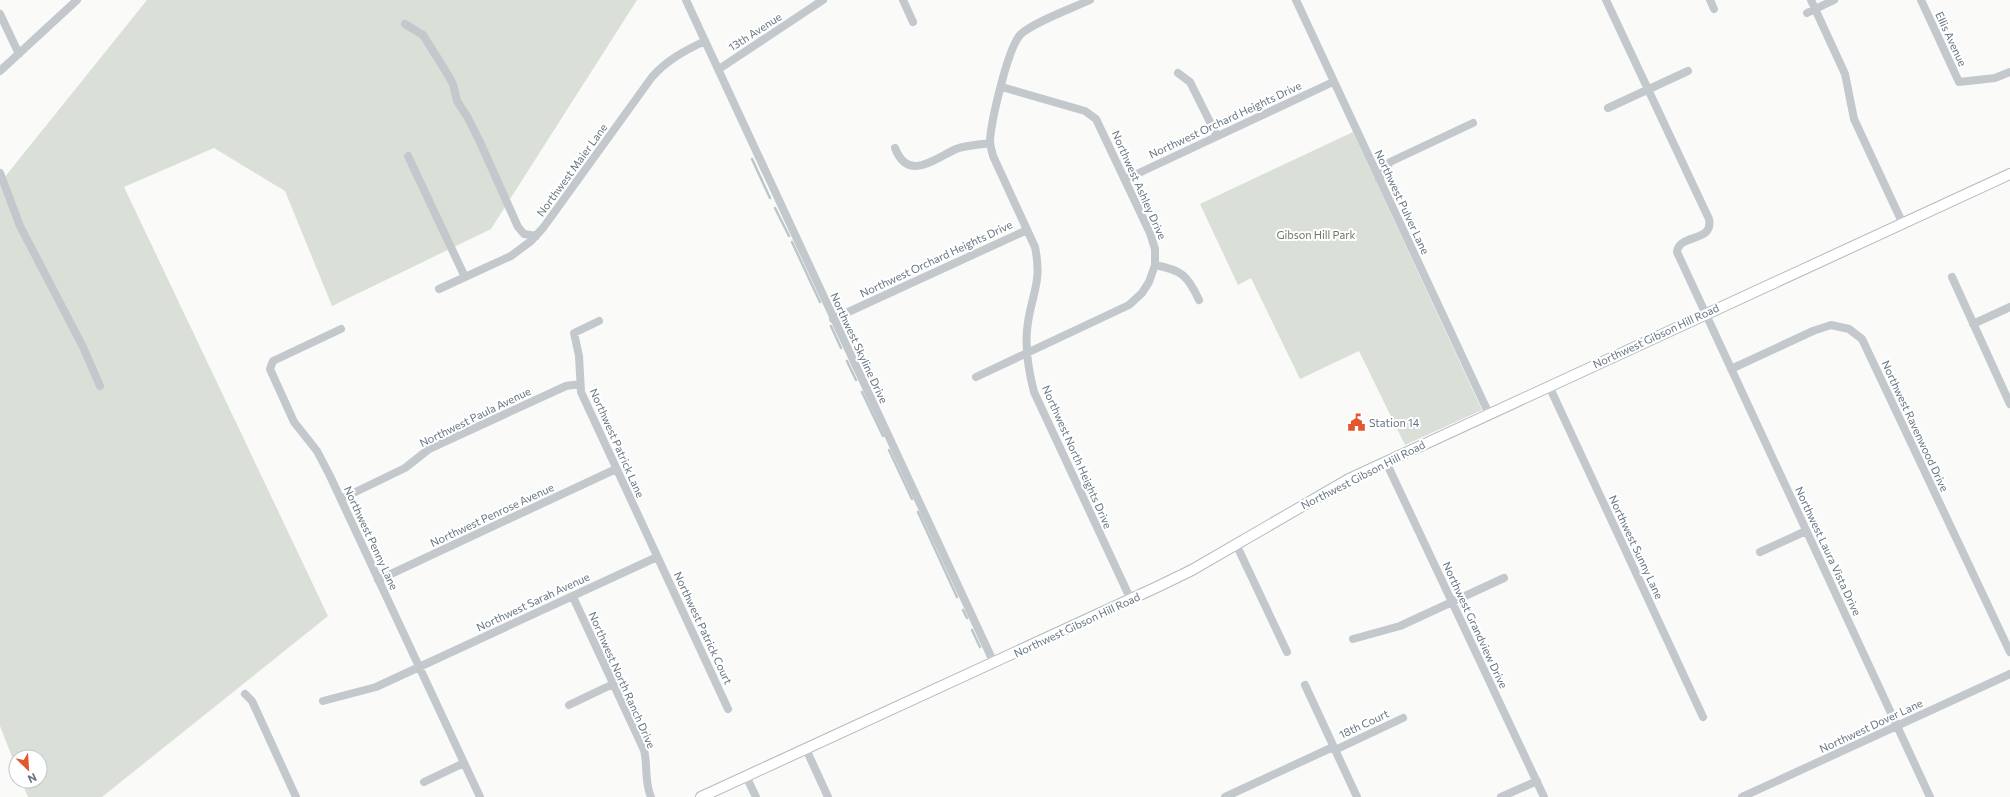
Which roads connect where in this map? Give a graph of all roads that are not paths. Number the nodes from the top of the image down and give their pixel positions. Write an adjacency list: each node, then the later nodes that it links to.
1 (77, 0): 19 (street)
2 (686, 0): 18 (street, Northwest Skyline Drive)
3 (824, 0): 20 (street, 13th Avenue)
4 (903, 0): 16 (street)
5 (1090, 0): 26 (street, Northwest North Heights Drive)
6 (1296, 0): 25 (street, Northwest Pulver Lane)
7 (1606, 0): 27 (street)
8 (1710, 0): 13 (street)
9 (1811, 0): 12 (street)
10 (1834, 0): 12 (street)
11 (1921, 0): 23 (street, Ellis Avenue)
12 (1815, 9): 14 (street); 38 (street)
13 (1714, 10)
14 (1807, 13)
15 (0, 14): 19 (street)
16 (913, 22)
17 (405, 24): 40 (street)
18 (705, 41): 20 (street, Northwest Skyline Drive); 40 (street, Northwest Maier Lane)
19 (19, 54): 21 (street)
20 (718, 69): 48 (street, Northwest Skyline Drive)
21 (0, 71)
22 (1688, 71): 27 (street)
23 (2010, 72)
24 (1178, 73): 30 (street)
25 (1334, 82): 30 (street, Northwest Orchard Heights Drive); 37 (street, Northwest Pulver Lane)
26 (1002, 86): 31 (street, Northwest North Heights Drive); 36 (street, Northwest Ashley Drive)
27 (1647, 90): 28 (street); 47 (street, Northwest Laura Vista Drive)
28 (1608, 108)
29 (1473, 123): 37 (street)
30 (1217, 136): 36 (street, Northwest Orchard Heights Drive)
31 (990, 144): 32 (street); 39 (street, Northwest North Heights Drive)
32 (895, 148)
33 (408, 156): 42 (street)
34 (0, 173): 56 (street)
35 (2010, 174): 38 (main road, Northwest Gibson Hill Road)
36 (1126, 179): 41 (street, Northwest Ashley Drive)
37 (1379, 179): 59 (street, Northwest Pulver Lane)
38 (1902, 222): 47 (main road, Northwest Gibson Hill Road)
39 (1027, 230): 48 (street, Northwest Orchard Heights Drive); 52 (street, Northwest North Heights Drive)
40 (536, 236): 42 (street, Northwest Maier Lane)
41 (1155, 265): 45 (street); 52 (street, Northwest Ashley Drive)
42 (465, 277): 44 (street, Northwest Maier Lane)
43 (1952, 277): 50 (street)
44 (438, 289)
45 (1199, 300)
46 (2010, 307): 50 (street)
47 (1705, 314): 53 (street, Northwest Laura Vista Drive); 57 (main road, Northwest Gibson Hill Road)
48 (833, 319): 75 (street, Northwest Skyline Drive)
49 (599, 321): 55 (street, Northwest Patrick Lane)
50 (1973, 324): 58 (street)
51 (341, 329): 62 (street, Northwest Penny Lane)
52 (1027, 353): 54 (street, Northwest Ashley Drive); 70 (street, Northwest North Heights Drive)
53 (1731, 369): 63 (street, Northwest Laura Vista Drive); 74 (street, Northwest Ravenwood Drive)
54 (976, 377)
55 (580, 384): 61 (street, Northwest Patrick Lane); 62 (street, Northwest Paula Avenue)
56 (100, 386)
57 (1549, 386): 59 (main road, Northwest Gibson Hill Road); 84 (street, Northwest Sunny Lane)
58 (2010, 404)
59 (1489, 414): 60 (main road, Northwest Gibson Hill Road)
60 (1386, 462): 64 (main road, Northwest Gibson Hill Road); 71 (street, Northwest Grandview Drive)
61 (616, 470): 66 (street, Northwest Patrick Lane); 68 (street, Northwest Penrose Avenue)
62 (341, 499): 68 (street, Northwest Penny Lane)
63 (1806, 531): 65 (street); 86 (street, Northwest Laura Vista Drive)
64 (1236, 544): 70 (main road, Northwest Gibson Hill Road); 73 (street)
65 (1760, 552)
66 (657, 557): 69 (street, Northwest Sarah Avenue); 83 (street, Northwest Patrick Court)
67 (1504, 578): 71 (street)
68 (378, 580): 76 (street, Northwest Penny Lane)
69 (573, 597): 76 (street, Northwest Sarah Avenue); 78 (street, Northwest North Ranch Drive)
70 (1130, 600): 75 (main road, Northwest Gibson Hill Road)
71 (1452, 602): 72 (street); 91 (street, Northwest Grandview Drive)
72 (1353, 639)
73 (1287, 652)
74 (2010, 652)
75 (994, 663): 87 (main road, Northwest Gibson Hill Road)
76 (419, 667): 81 (street, Northwest Sarah Avenue); 89 (street, Northwest Penny Lane)
77 (2010, 674): 86 (street, Northwest Dover Lane)
78 (613, 684): 82 (street); 95 (street, Northwest North Ranch Drive)
79 (1305, 686): 88 (street)
80 (245, 694): 93 (street)
81 (323, 701)
82 (569, 705)
83 (728, 709)
84 (1703, 716)
85 (1403, 718): 88 (street, 18th Court)
86 (1897, 726): 103 (street, Northwest Dover Lane); 104 (street, Northwest Laura Vista Drive)
87 (806, 749): 90 (main road, Northwest Gibson Hill Road); 98 (street)
88 (1334, 749): 99 (street, 18th Court); 100 (street)
89 (464, 763): 92 (street); 94 (street, Northwest Penny Lane)
90 (746, 776): 96 (main road, Northwest Gibson Hill Road); 97 (street)
91 (1537, 781): 101 (street); 102 (street, Northwest Grandview Drive)
92 (424, 782)
93 (296, 797)
94 (480, 797)
95 (651, 797)
96 (702, 797)
97 (756, 797)
98 (828, 797)
99 (1225, 797)
100 (1357, 797)
101 (1501, 797)
102 (1544, 797)
103 (1742, 797)
104 (1930, 797)

